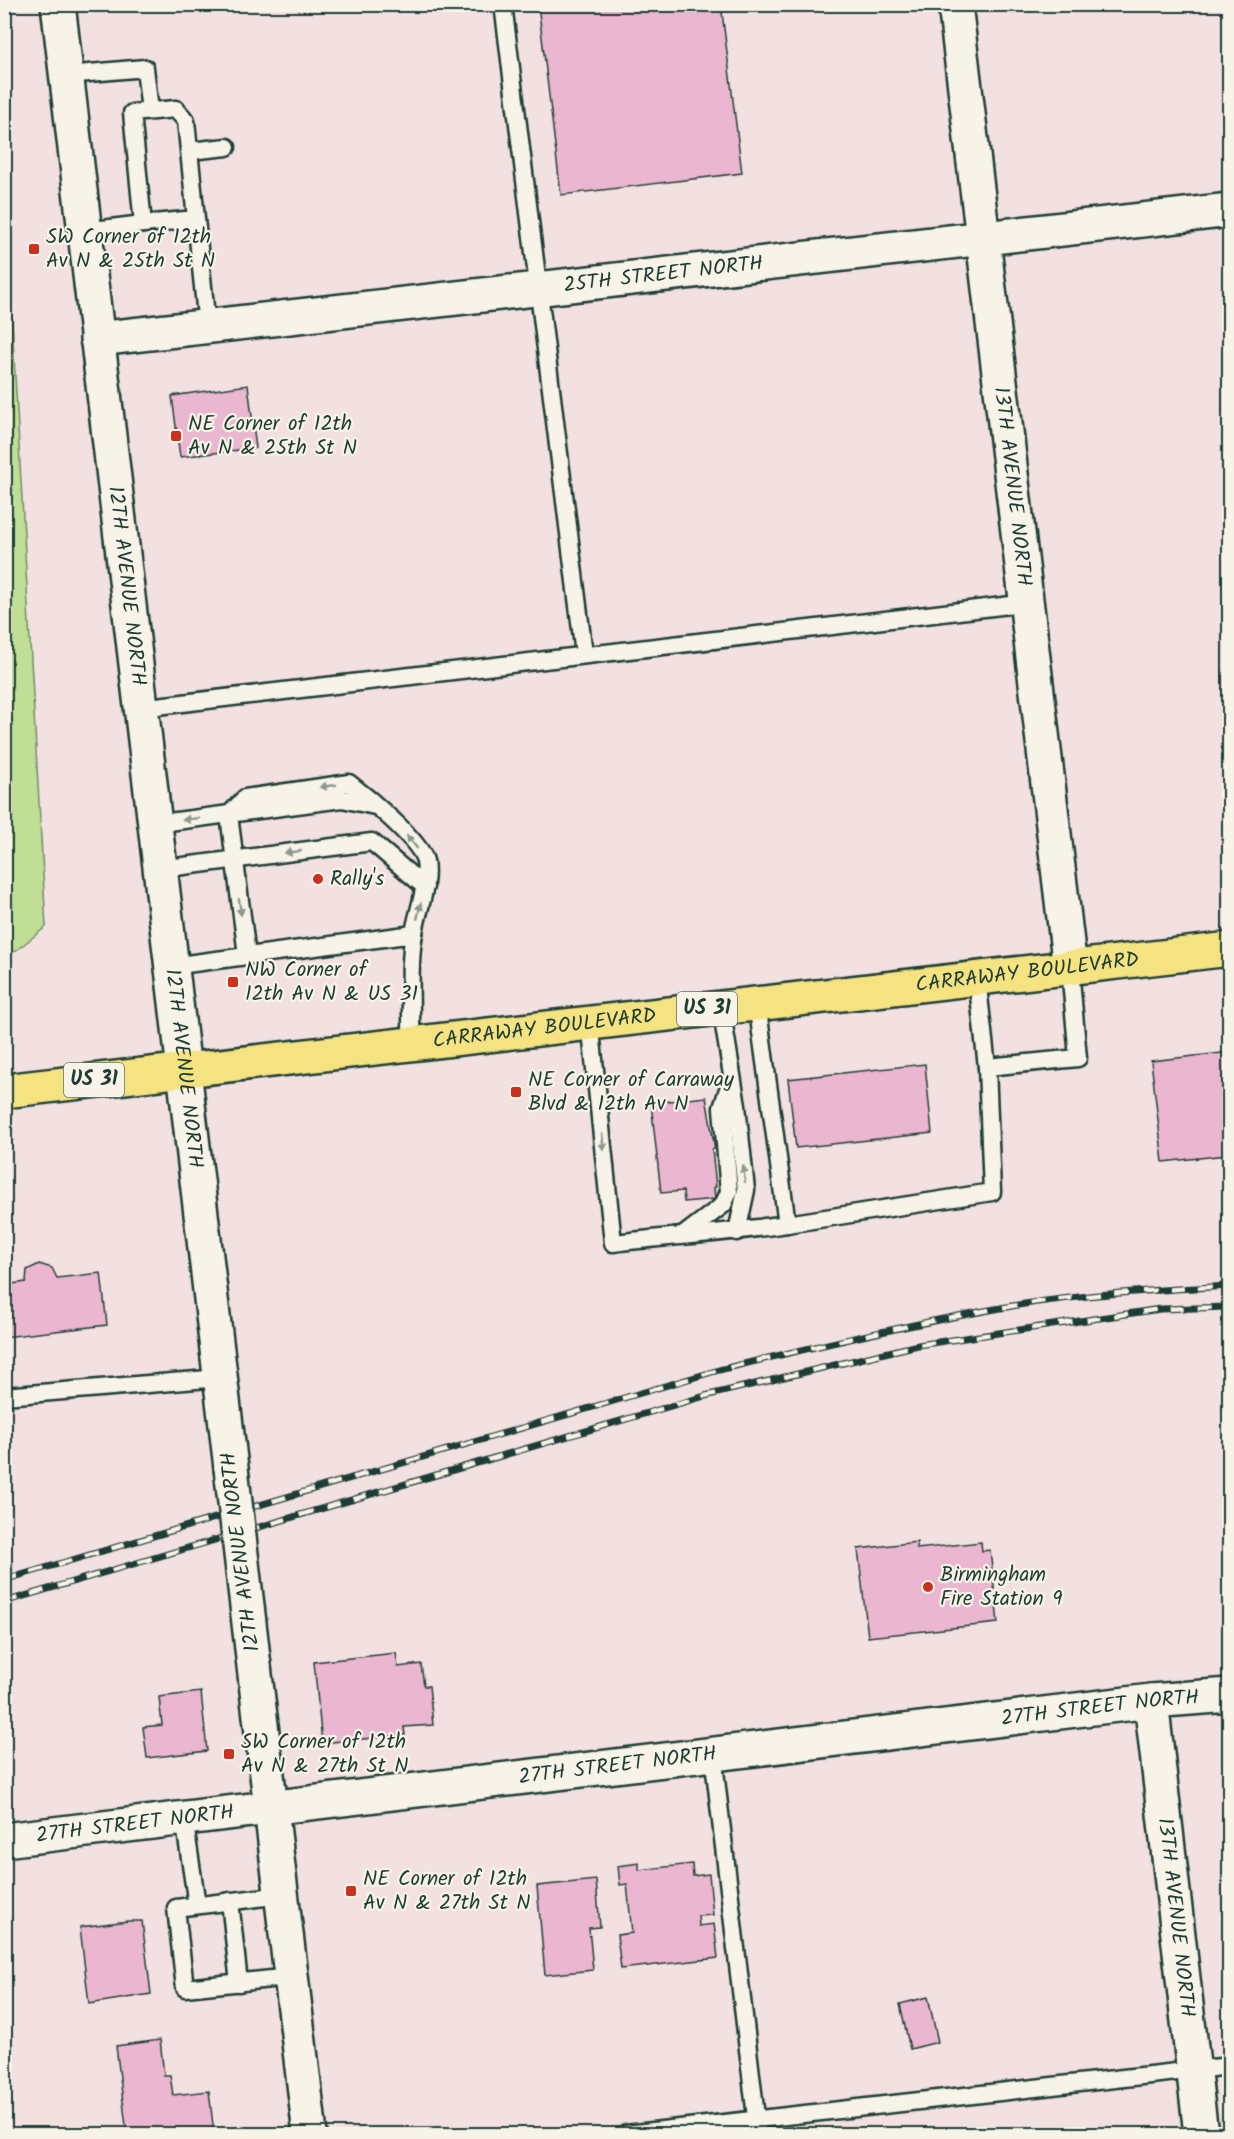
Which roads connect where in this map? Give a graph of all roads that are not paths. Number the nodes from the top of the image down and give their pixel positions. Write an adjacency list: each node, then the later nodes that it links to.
1 (58, 4): 4 (street, 12TH AVENUE NORTH)
2 (504, 4): 13 (lane)
3 (956, 4): 12 (street, 13TH AVENUE NORTH)
4 (67, 75): 5 (lane); 11 (street, 12TH AVENUE NORTH)
5 (150, 111): 7 (lane); 10 (lane)
6 (227, 147): 7 (lane)
7 (187, 150): 9 (lane)
8 (1230, 210): 12 (street, 25TH STREET NORTH)
9 (196, 219): 10 (lane); 14 (lane)
10 (143, 224): 11 (lane)
11 (86, 231): 15 (street, 12TH AVENUE NORTH)
12 (983, 238): 13 (street, 25TH STREET NORTH); 16 (street, 13TH AVENUE NORTH)
13 (538, 290): 14 (street, 25TH STREET NORTH); 17 (lane)
14 (207, 326): 15 (street, 25TH STREET NORTH)
15 (97, 339): 18 (street, 12TH AVENUE NORTH)
16 (1027, 603): 17 (lane); 28 (street, 13TH AVENUE NORTH)
17 (584, 654): 18 (lane)
18 (140, 708): 20 (street, 12TH AVENUE NORTH)
19 (229, 815): 20 (lane, one-way to 20); 21 (lane); 23 (lane, one-way to 19)
20 (154, 824): 22 (street, 12TH AVENUE NORTH)
21 (234, 859): 22 (lane); 23 (lane, one-way to 21); 26 (lane, one-way to 26)
22 (160, 869): 27 (street, 12TH AVENUE NORTH)
23 (425, 887): 24 (lane, one-way to 23)
24 (414, 934): 26 (lane); 33 (lane)
25 (1230, 949): 28 (main road, CARRAWAY BOULEVARD / US 31)
26 (247, 955): 27 (lane)
27 (171, 966): 35 (street, 12TH AVENUE NORTH)
28 (1071, 968): 29 (main road, CARRAWAY BOULEVARD / US 31); 34 (lane)
29 (977, 978): 30 (main road, CARRAWAY BOULEVARD / US 31); 34 (lane)
30 (757, 1003): 31 (main road, CARRAWAY BOULEVARD / US 31); 38 (lane)
31 (721, 1007): 32 (main road, CARRAWAY BOULEVARD / US 31); 36 (lane)
32 (590, 1022): 33 (main road, CARRAWAY BOULEVARD / US 31); 40 (lane, one-way to 40)
33 (411, 1043): 35 (main road, CARRAWAY BOULEVARD / US 31)
34 (987, 1067): 38 (lane)
35 (184, 1070): 37 (main road, CARRAWAY BOULEVARD / US 31); 41 (street, 12TH AVENUE NORTH)
36 (732, 1076): 39 (lane, one-way to 36); 40 (lane)
37 (4, 1091)
38 (787, 1224): 39 (lane)
39 (737, 1232): 40 (lane)
40 (685, 1234)
41 (220, 1378): 42 (lane); 46 (street, 12TH AVENUE NORTH, bridge)
42 (4, 1396)
43 (1230, 1695): 44 (street, 27TH STREET NORTH)
44 (1151, 1701): 45 (street, 27TH STREET NORTH); 55 (street, 13TH AVENUE NORTH)
45 (713, 1754): 46 (street, 27TH STREET NORTH); 56 (lane)
46 (271, 1807): 47 (street, 27TH STREET NORTH); 49 (street, 12TH AVENUE NORTH)
47 (184, 1818): 48 (street, 27TH STREET NORTH); 51 (lane)
48 (4, 1840)
49 (282, 1894): 50 (lane); 52 (street, 12TH AVENUE NORTH)
50 (230, 1901): 51 (lane); 53 (lane)
51 (197, 1905): 53 (lane)
52 (291, 1977): 53 (lane); 57 (street, 12TH AVENUE NORTH)
53 (239, 1983)
54 (1230, 2066): 55 (lane)
55 (1194, 2071): 56 (lane); 59 (street, 13TH AVENUE NORTH)
56 (758, 2127): 58 (lane)
57 (310, 2134)
58 (626, 2134)
59 (1202, 2134)

